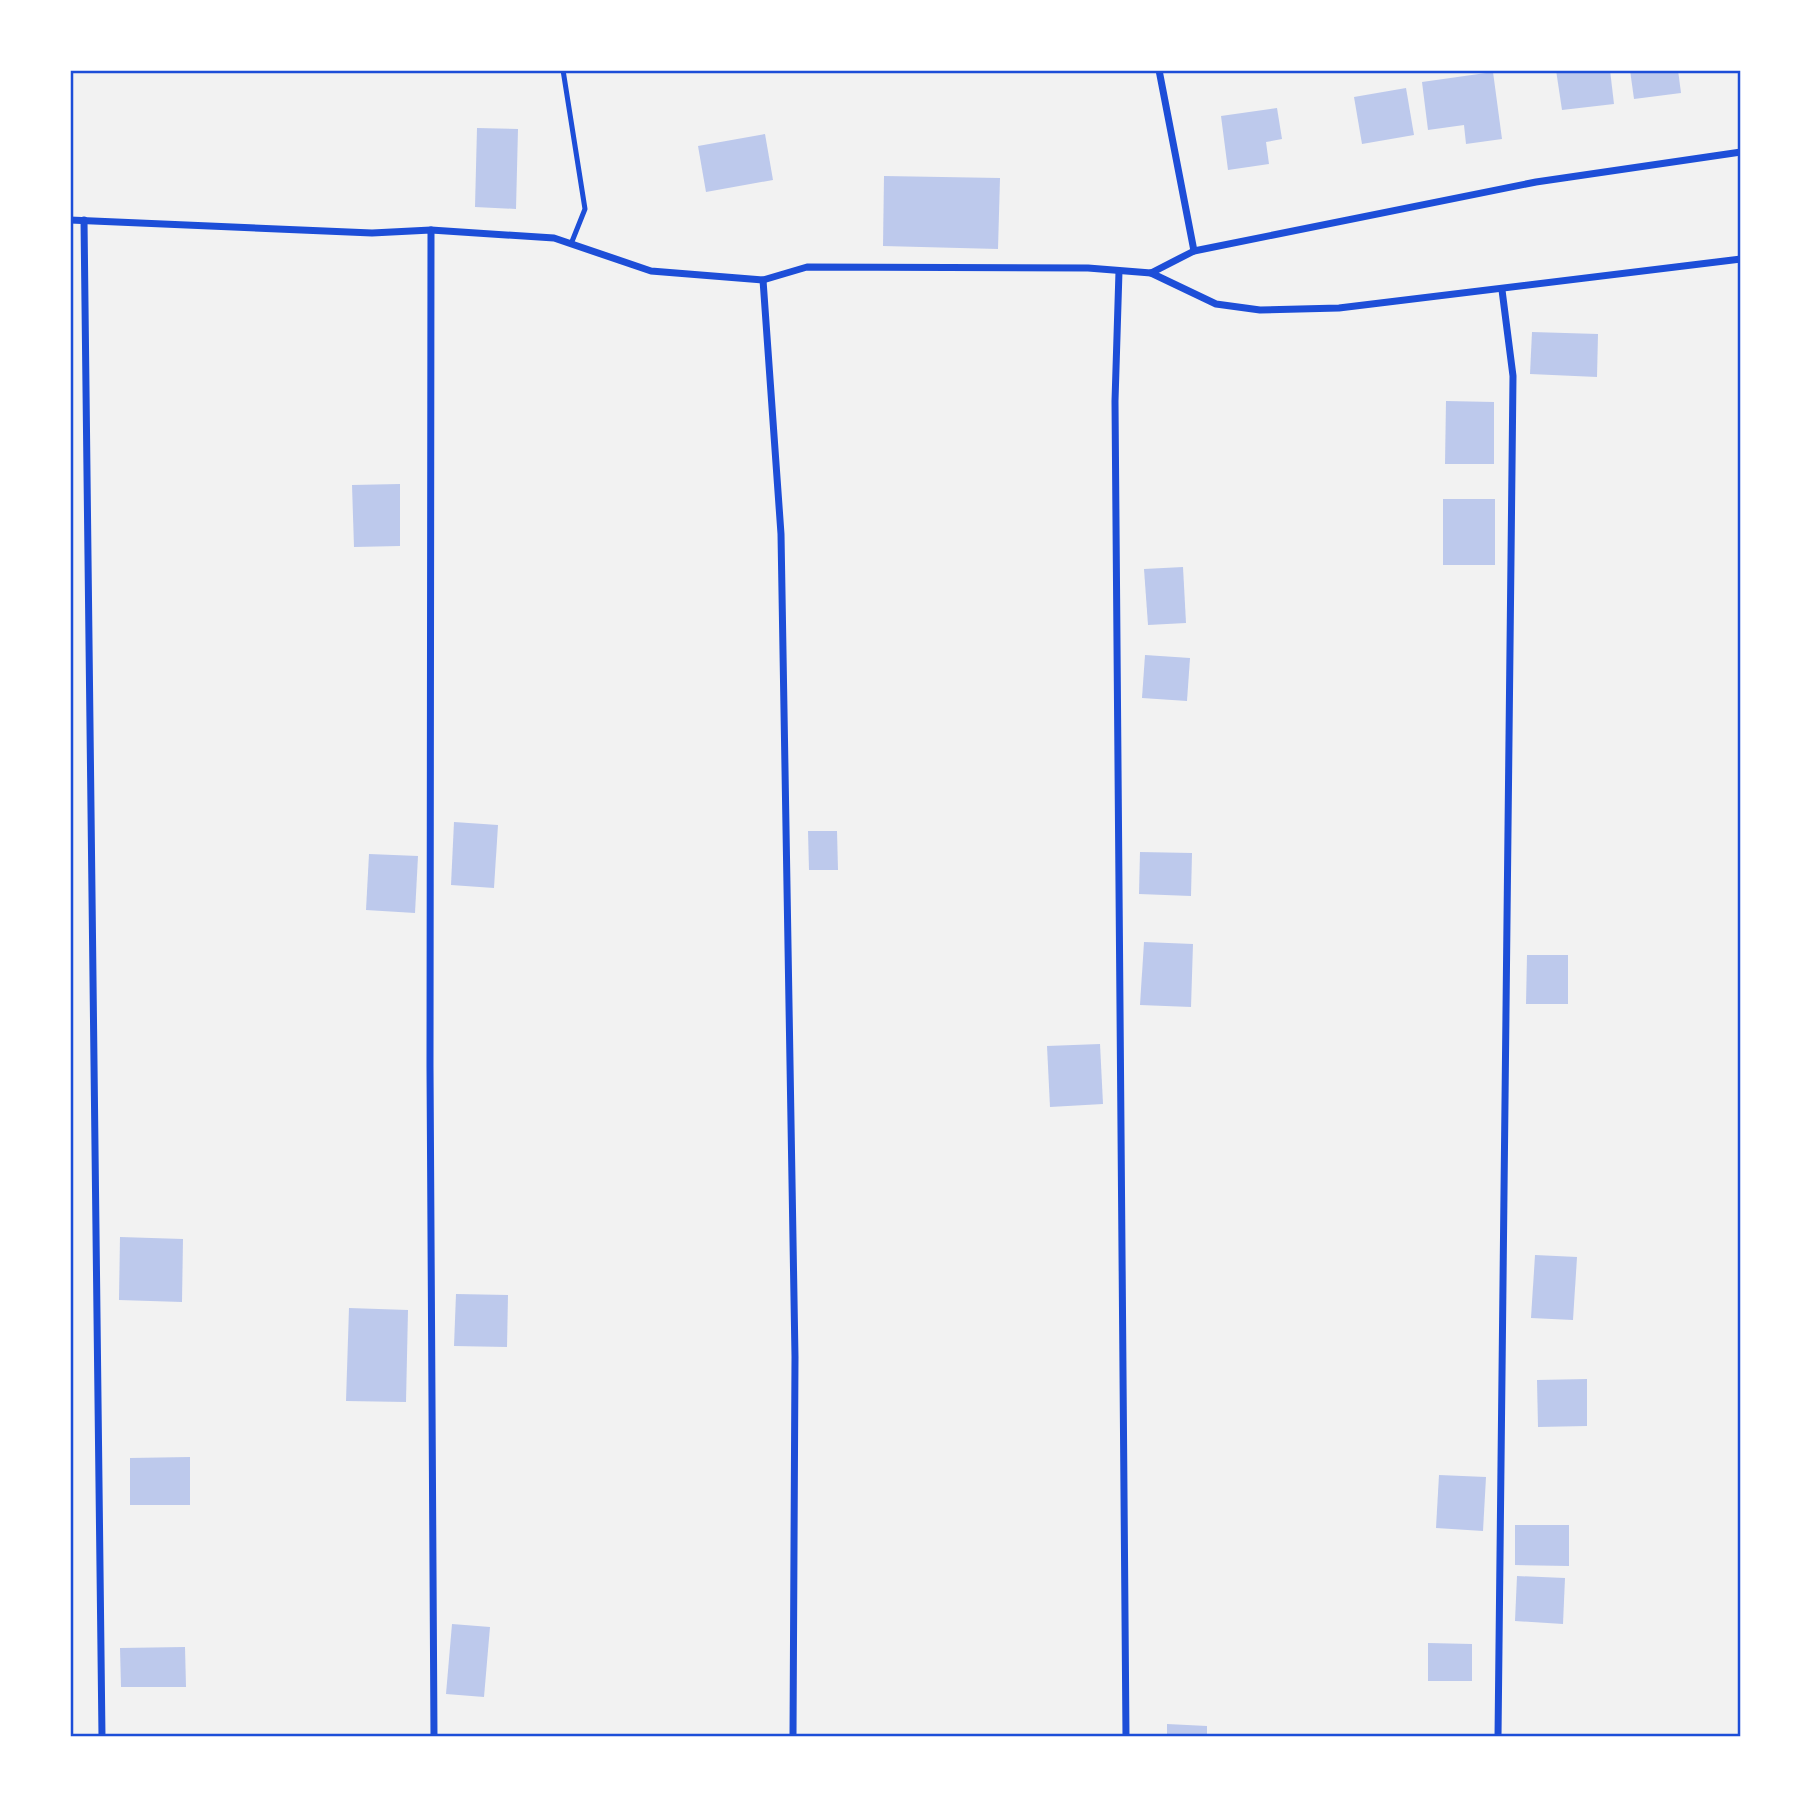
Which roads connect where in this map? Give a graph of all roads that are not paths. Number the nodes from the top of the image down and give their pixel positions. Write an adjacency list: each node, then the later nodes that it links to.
1 (563, 70): 7 (lane)
2 (1158, 70): 8 (street)
3 (1741, 152): 8 (street)
4 (70, 220): 5 (street)
5 (84, 220): 6 (street); 14 (street)
6 (431, 230): 7 (street); 15 (street)
7 (571, 244): 12 (street)
8 (1194, 251): 11 (street)
9 (1741, 260): 13 (street)
10 (1119, 271): 11 (street); 12 (street); 17 (street)
11 (1151, 273): 13 (street)
12 (764, 280): 16 (street)
13 (1502, 290): 18 (street)
14 (102, 1737)
15 (434, 1737)
16 (793, 1737)
17 (1126, 1737)
18 (1499, 1737)

